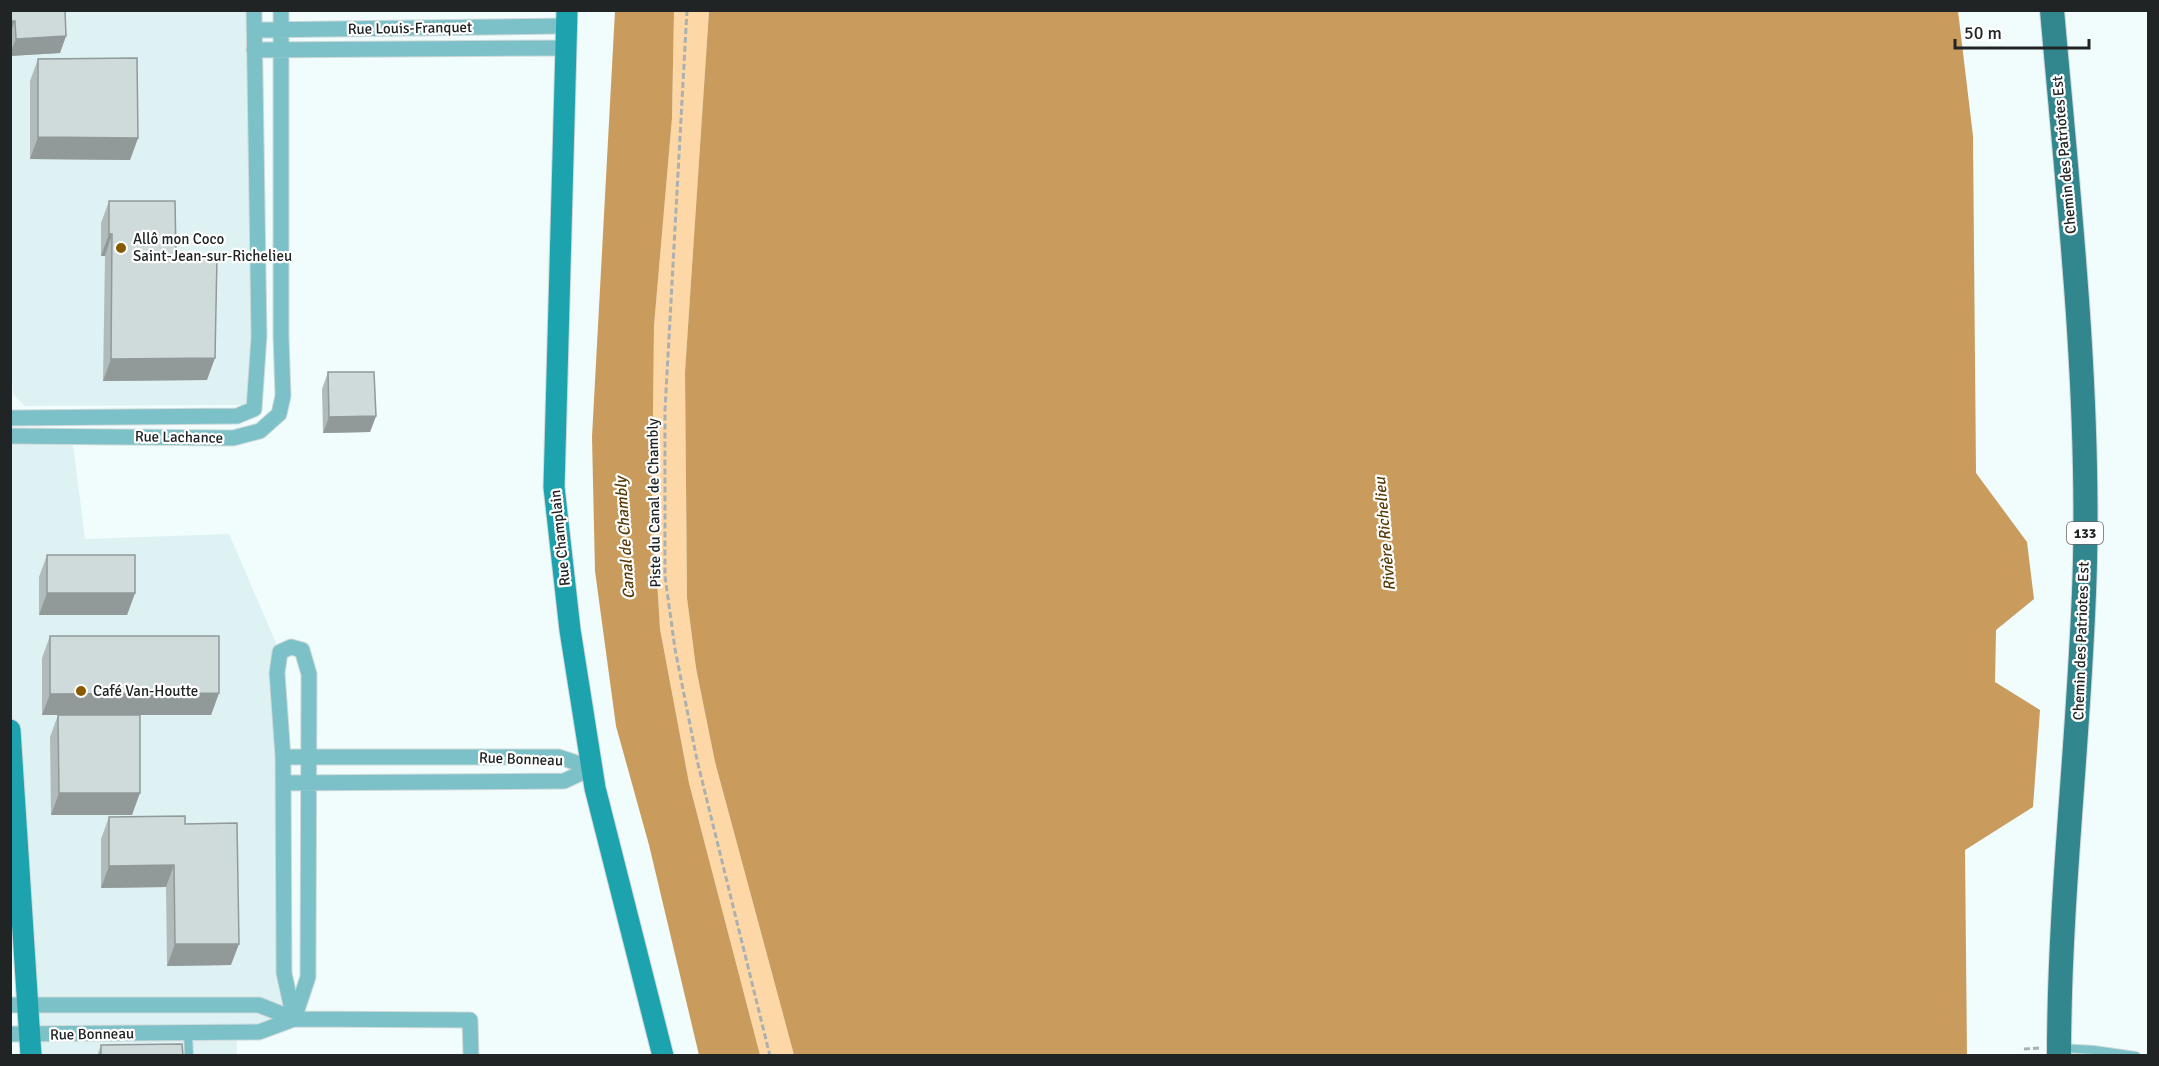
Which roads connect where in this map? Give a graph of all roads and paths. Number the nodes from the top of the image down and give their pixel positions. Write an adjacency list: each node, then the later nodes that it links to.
1 (254, 10): 6 (street)
2 (280, 10): 7 (street)
3 (687, 10): 38 (path, Piste du Canal de Chambly)
4 (2052, 10): 34 (main road, Chemin des Patriotes Est / 133)
5 (567, 18): 7 (street, Rue Louis-Franquet); 8 (street, Rue Champlain)
6 (254, 30): 7 (street, Rue Louis-Franquet); 10 (street)
7 (281, 30): 9 (street)
8 (566, 48): 9 (street, Rue Louis-Franquet); 24 (street, Rue Champlain)
9 (281, 49): 10 (street, Rue Louis-Franquet); 12 (street)
10 (254, 50): 11 (street)
11 (255, 195): 12 (street); 13 (street)
12 (280, 195): 14 (street)
13 (259, 336): 14 (street); 15 (street)
14 (280, 336): 16 (street)
15 (254, 409): 16 (street, Rue Lachance); 18 (street, Rue Lachance)
16 (279, 414): 20 (street, Rue Lachance)
17 (10, 418): 18 (street, Rue Lachance)
18 (72, 418): 20 (street)
19 (10, 436): 20 (street, Rue Lachance)
20 (72, 436)
21 (10, 730): 29 (street)
22 (283, 757): 23 (street, Rue Bonneau); 23 (street); 25 (street)
23 (307, 757): 24 (street, Rue Bonneau); 26 (street)
24 (592, 768): 26 (street, Rue Bonneau); 37 (street, Rue Champlain)
25 (283, 783): 26 (street, Rue Bonneau); 28 (street)
26 (309, 784): 27 (street)
27 (309, 885): 28 (street); 31 (street)
28 (284, 886): 31 (street)
29 (19, 1005): 30 (street, Rue Bonneau); 33 (street)
30 (172, 1005): 31 (street, Rue Bonneau); 32 (street)
31 (294, 1019): 32 (street, Rue Bonneau); 36 (street, Rue Bonneau)
32 (181, 1033): 33 (street, Rue Bonneau); 35 (lane)
33 (24, 1042)
34 (2059, 1052): 39 (lane)
35 (189, 1056)
36 (471, 1056)
37 (663, 1056)
38 (770, 1056)
39 (2136, 1056)

